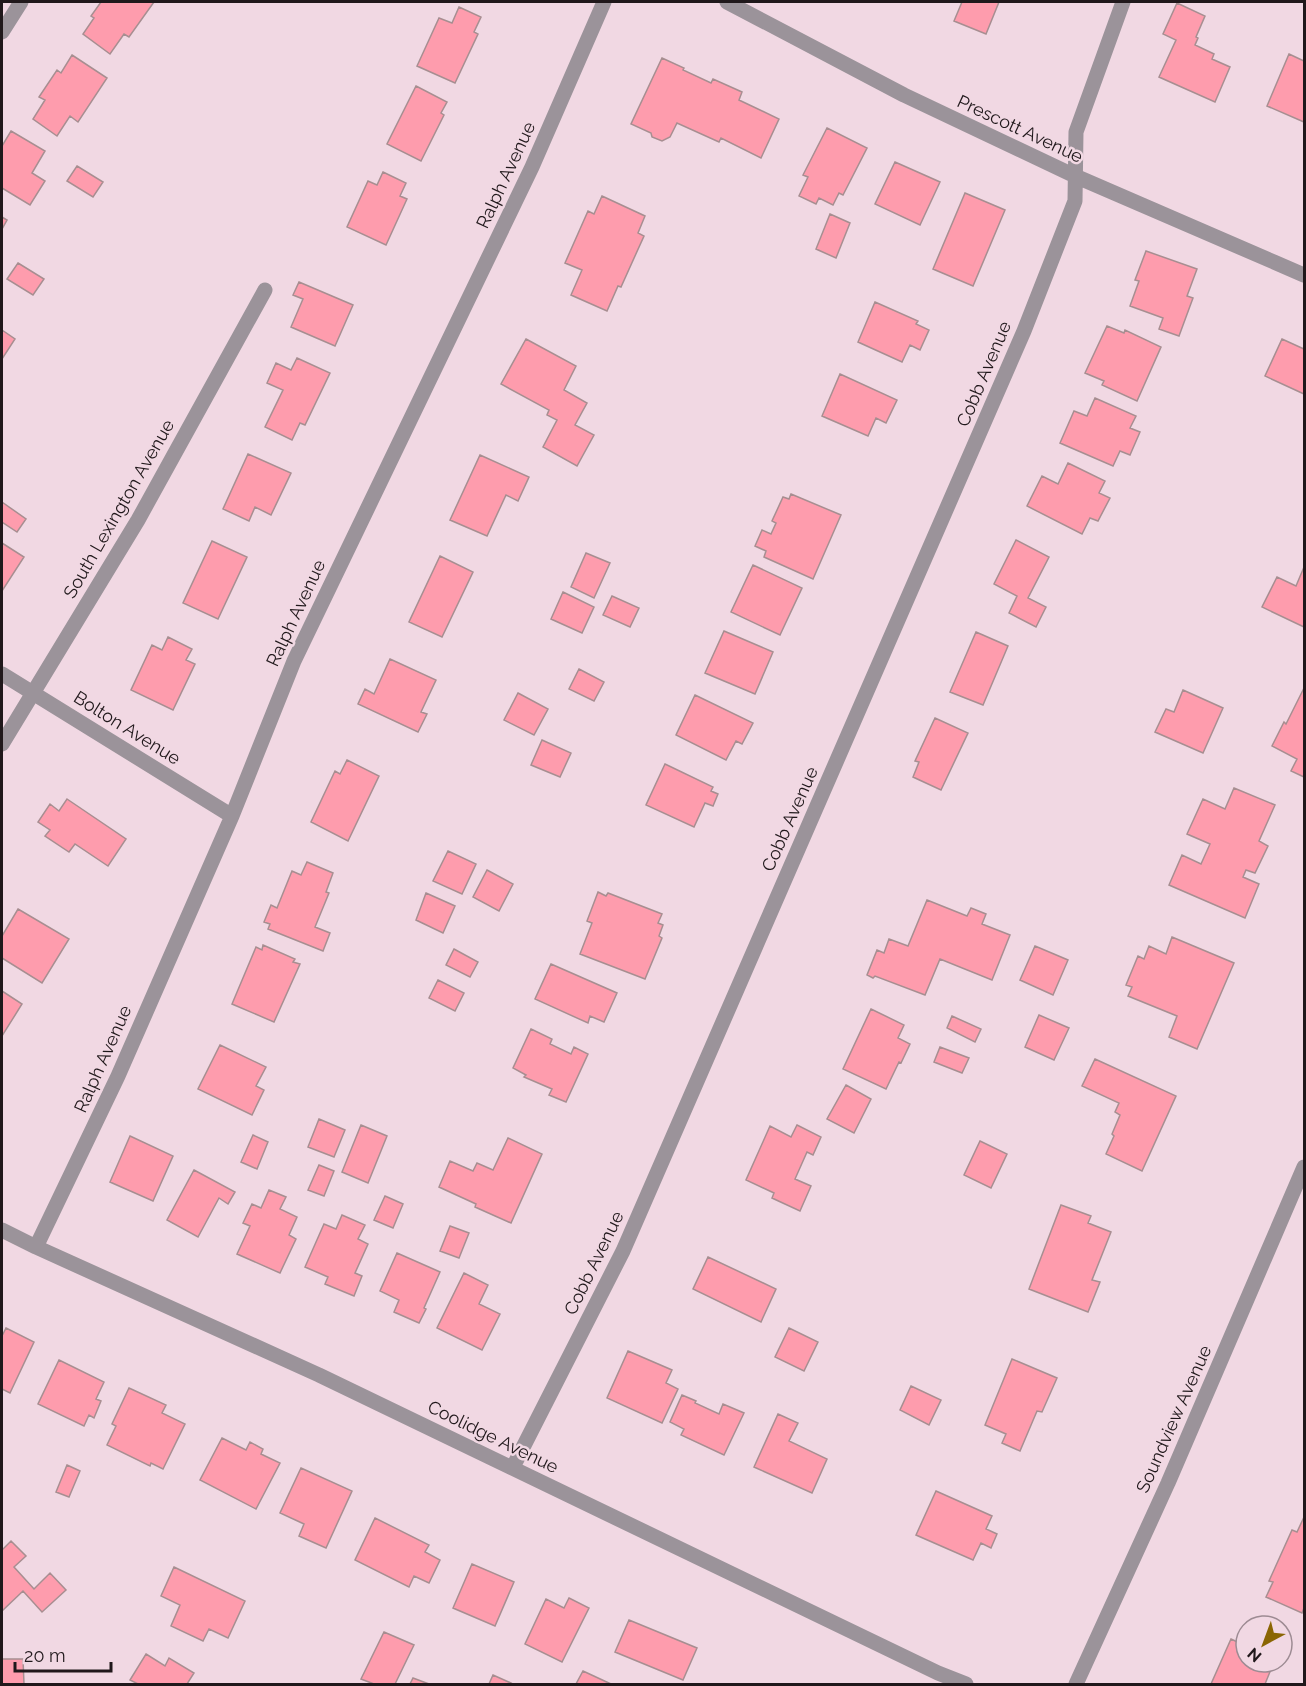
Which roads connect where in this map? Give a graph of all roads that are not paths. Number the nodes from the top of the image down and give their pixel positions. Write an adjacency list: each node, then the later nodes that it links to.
1 (21, 2): 5 (street)
2 (604, 2): 12 (street, Ralph Avenue)
3 (727, 2): 6 (street, Prescott Avenue)
4 (1123, 2): 6 (street, Cobb Avenue)
5 (2, 32)
6 (1075, 176): 7 (street, Prescott Avenue); 16 (street, Cobb Avenue)
7 (1305, 275)
8 (265, 290): 10 (street, South Lexington Avenue)
9 (2, 674): 10 (street, Bolton Avenue)
10 (32, 693): 11 (street, South Lexington Avenue); 12 (street, Bolton Avenue)
11 (2, 744)
12 (232, 816): 15 (street, Ralph Avenue)
13 (1305, 1167): 18 (street, Soundview Avenue)
14 (2, 1230): 15 (street, Coolidge Avenue)
15 (36, 1247): 16 (street, Coolidge Avenue)
16 (513, 1467): 17 (street, Coolidge Avenue)
17 (966, 1684)
18 (1076, 1684)

